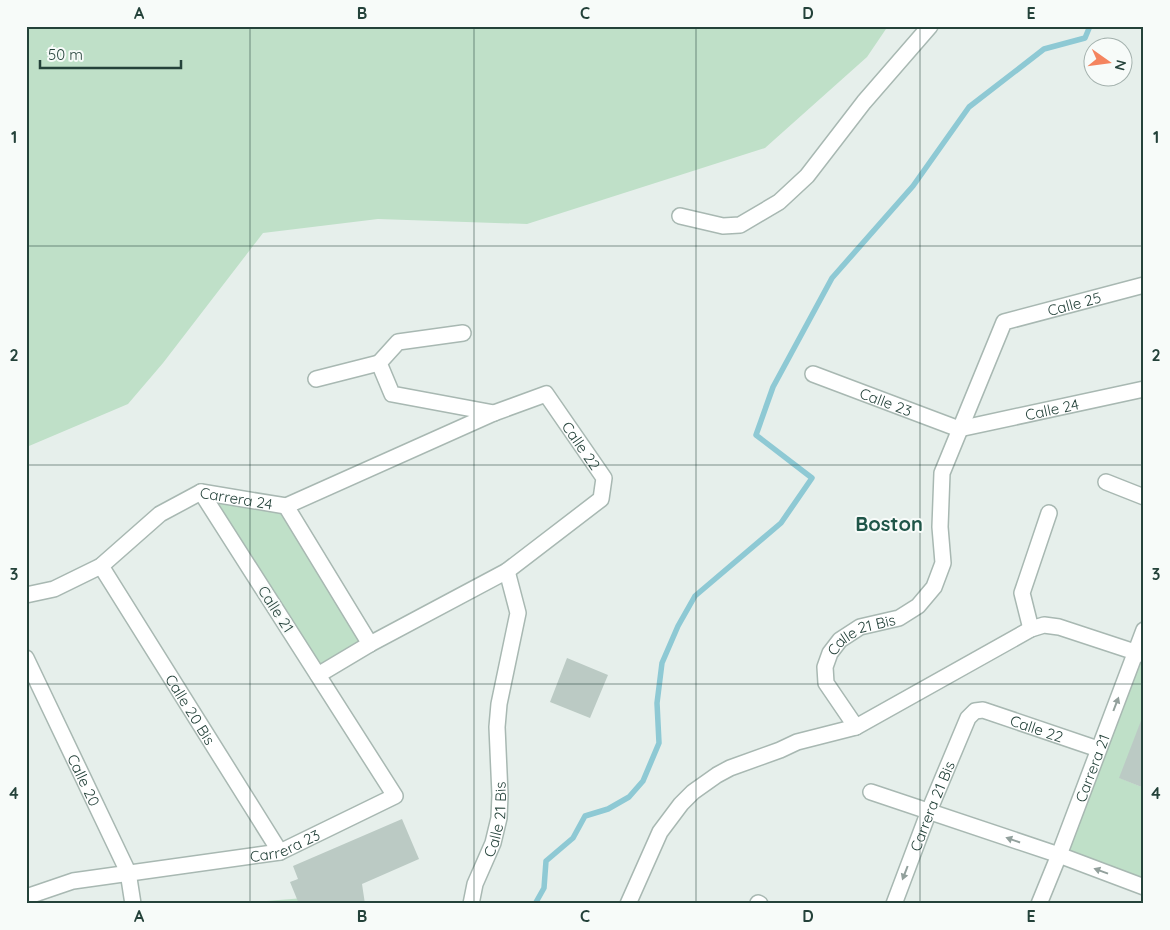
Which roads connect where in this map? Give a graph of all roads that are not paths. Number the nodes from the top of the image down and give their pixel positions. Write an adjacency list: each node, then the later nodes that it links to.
1 (930, 26): 2 (street)
2 (680, 216)
3 (1144, 285): 4 (street, Calle 25)
4 (1004, 322): 12 (street, Calle 21 Bis)
5 (463, 332): 6 (street)
6 (379, 363): 8 (street); 11 (street)
7 (813, 374): 12 (street, Calle 23)
8 (316, 379)
9 (1144, 389): 12 (street, Calle 24)
10 (546, 394): 11 (street, Carrera 24); 19 (street, Calle 22)
11 (494, 413): 16 (street, Carrera 24)
12 (959, 428): 28 (street, Calle 21 Bis)
13 (1106, 482): 15 (street)
14 (201, 492): 16 (street, Carrera 24); 18 (street, Carrera 24); 26 (street, Calle 21)
15 (1144, 497)
16 (286, 506): 23 (street)
17 (1050, 513): 21 (street)
18 (101, 566): 20 (street, Carrera 24); 32 (street, Calle 20 Bis)
19 (507, 571): 23 (street); 38 (street, Calle 21 Bis)
20 (26, 595)
21 (1031, 629): 24 (street); 28 (street)
22 (1144, 630): 24 (street, Carrera 21)
23 (370, 644): 26 (street)
24 (1140, 654): 29 (street, Carrera 21, one-way to 24)
25 (26, 658): 34 (street, Calle 20)
26 (318, 675): 32 (street, Carrera 23)
27 (975, 711): 29 (street, Calle 22); 31 (street, Carrera 21 Bis)
28 (856, 727): 39 (street)
29 (1098, 749): 33 (street, Carrera 21)
30 (871, 792): 31 (street)
31 (929, 811): 33 (street, one-way to 31); 40 (street, Carrera 21 Bis, one-way to 40)
32 (280, 852): 34 (street, Carrera 23)
33 (1059, 855): 35 (street, one-way to 33); 41 (street, Carrera 21)
34 (128, 872): 36 (street, Carrera 23); 37 (street, Calle 20)
35 (1144, 887)
36 (26, 897)
37 (133, 904)
38 (471, 904)
39 (628, 904)
40 (894, 904)
41 (1039, 904)

